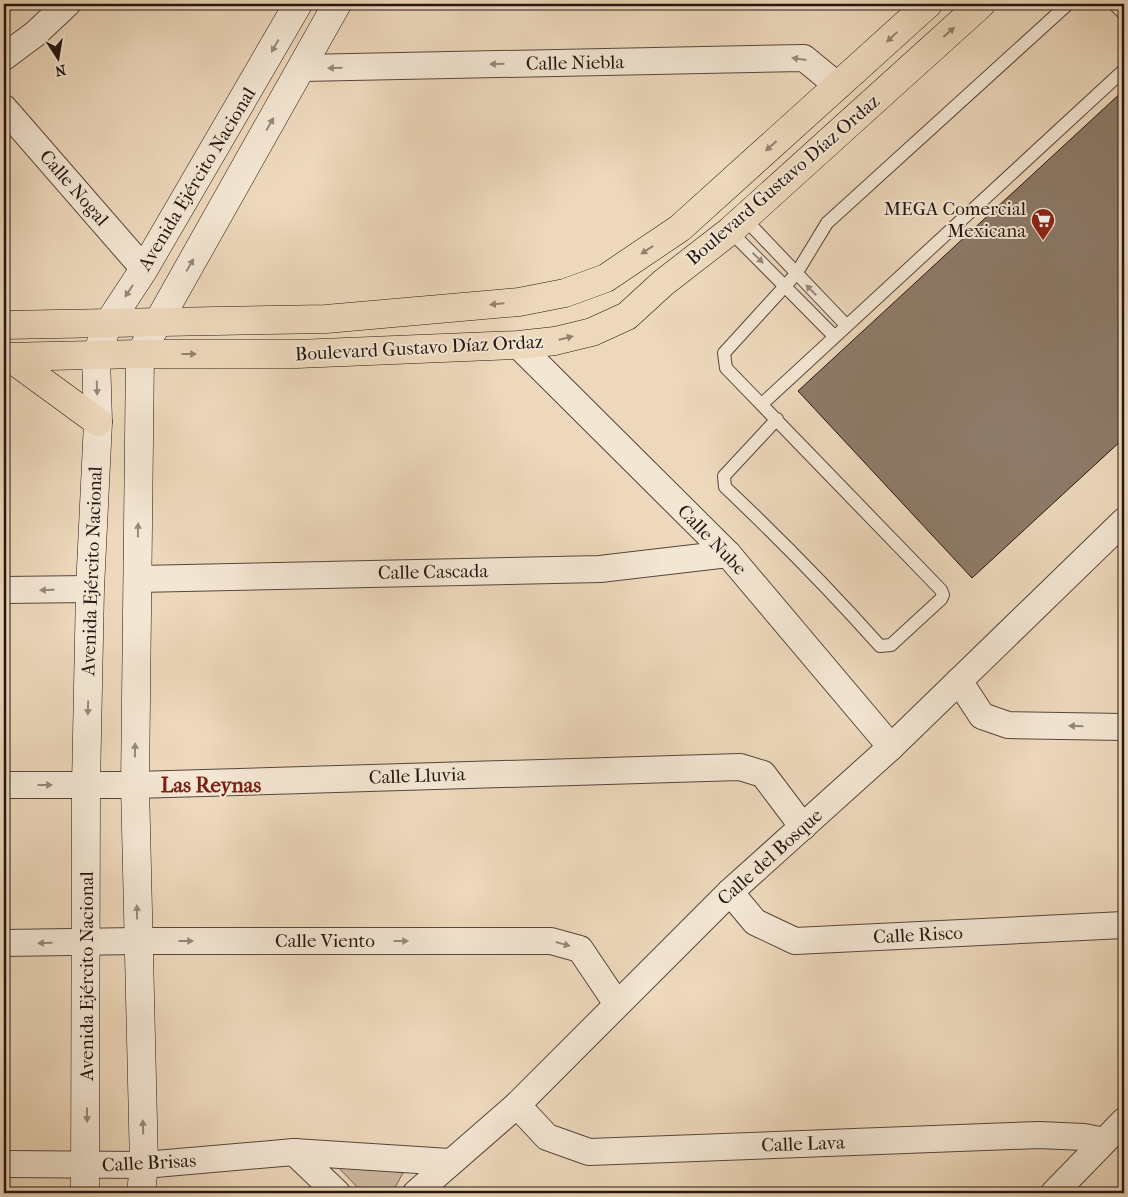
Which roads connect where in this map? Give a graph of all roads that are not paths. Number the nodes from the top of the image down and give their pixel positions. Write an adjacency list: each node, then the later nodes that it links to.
1 (67, 4): 9 (street)
2 (298, 4): 15 (main road, Avenida Ejército Nacional, one-way to 15)
3 (337, 4): 10 (main road, Avenida Ejército Nacional)
4 (928, 4): 12 (main road, Boulevard Gustavo Díaz Ordaz, one-way to 12)
5 (981, 4): 14 (main road, Boulevard Gustavo Díaz Ordaz, one-way to 5)
6 (1068, 4): 16 (lane)
7 (1114, 4): 8 (lane)
8 (1124, 14)
9 (4, 57)
10 (302, 68): 12 (street, Calle Niebla, one-way to 10); 18 (main road, Avenida Ejército Nacional, one-way to 10)
11 (1124, 70): 21 (lane)
12 (838, 86): 18 (main road, Boulevard Gustavo Díaz Ordaz, one-way to 18)
13 (4, 108): 15 (street, Calle Nogal)
14 (737, 225): 16 (lane); 17 (lane, one-way to 17); 23 (main road, Boulevard Gustavo Díaz Ordaz, one-way to 14)
15 (144, 269): 19 (main road, Avenida Ejército Nacional, one-way to 19)
16 (796, 274): 17 (lane); 21 (lane, one-way to 16)
17 (786, 286): 22 (lane); 27 (lane)
18 (157, 322): 19 (main road, Boulevard Gustavo Díaz Ordaz); 24 (main road, Avenida Ejército Nacional)
19 (108, 324): 20 (main road, Boulevard Gustavo Díaz Ordaz); 25 (main road, Avenida Ejército Nacional)
20 (4, 325)
21 (846, 325): 22 (lane)
22 (834, 336): 27 (lane)
23 (518, 345): 24 (main road, Boulevard Gustavo Díaz Ordaz, one-way to 23); 31 (street, Calle Nube)
24 (140, 354): 25 (main road, Boulevard Gustavo Díaz Ordaz); 32 (main road, Avenida Ejército Nacional, one-way to 24)
25 (96, 356): 26 (main road, Boulevard Gustavo Díaz Ordaz); 29 (main road, Avenida Ejército Nacional, one-way to 29)
26 (7, 357): 29 (main road)
27 (762, 404): 28 (lane)
28 (777, 419): 28 (lane)
29 (98, 422): 33 (main road, Avenida Ejército Nacional)
30 (1124, 521): 35 (street, Calle del Bosque)
31 (728, 554): 32 (street, Calle Cascada); 37 (street, Calle Nube)
32 (138, 578): 40 (main road, Avenida Ejército Nacional, one-way to 32)
33 (90, 589): 34 (street, one-way to 34); 39 (main road, Avenida Ejército Nacional, one-way to 39)
34 (4, 590)
35 (959, 681): 36 (street, one-way to 35); 37 (street, Calle del Bosque)
36 (1124, 727)
37 (891, 747): 41 (street, Calle del Bosque)
38 (4, 785): 39 (street, Calle Lluvia, one-way to 39)
39 (86, 785): 40 (street, Calle Lluvia); 45 (main road, Avenida Ejército Nacional)
40 (135, 785): 41 (street, Calle Lluvia); 44 (main road, Avenida Ejército Nacional, one-way to 40)
41 (802, 827): 42 (street, Calle del Bosque)
42 (730, 892): 43 (street, Calle Risco); 47 (street, Calle del Bosque)
43 (1124, 925)
44 (137, 941): 45 (street, Calle Viento); 47 (street, Calle Viento, one-way to 47); 54 (main road, Avenida Ejército Nacional, one-way to 44)
45 (87, 942): 46 (street, Calle Viento, one-way to 46); 55 (main road, Avenida Ejército Nacional, one-way to 55)
46 (4, 944)
47 (617, 1004): 48 (street, Calle del Bosque)
48 (517, 1105): 50 (street, Calle Lava); 52 (street, Calle del Bosque)
49 (1124, 1121): 50 (street)
50 (1104, 1141): 60 (street)
51 (294, 1152): 52 (street, Calle Brisas); 54 (street, Calle Brisas); 58 (street)
52 (449, 1162): 59 (street, Calle del Bosque)
53 (4, 1164): 55 (street, Calle Brisas)
54 (144, 1165): 55 (street, Calle Brisas); 57 (main road, Avenida Ejército Nacional)
55 (87, 1166): 56 (main road, Avenida Ejército Nacional)
56 (85, 1193)
57 (141, 1193)
58 (337, 1193)
59 (416, 1193)
60 (1054, 1193)

